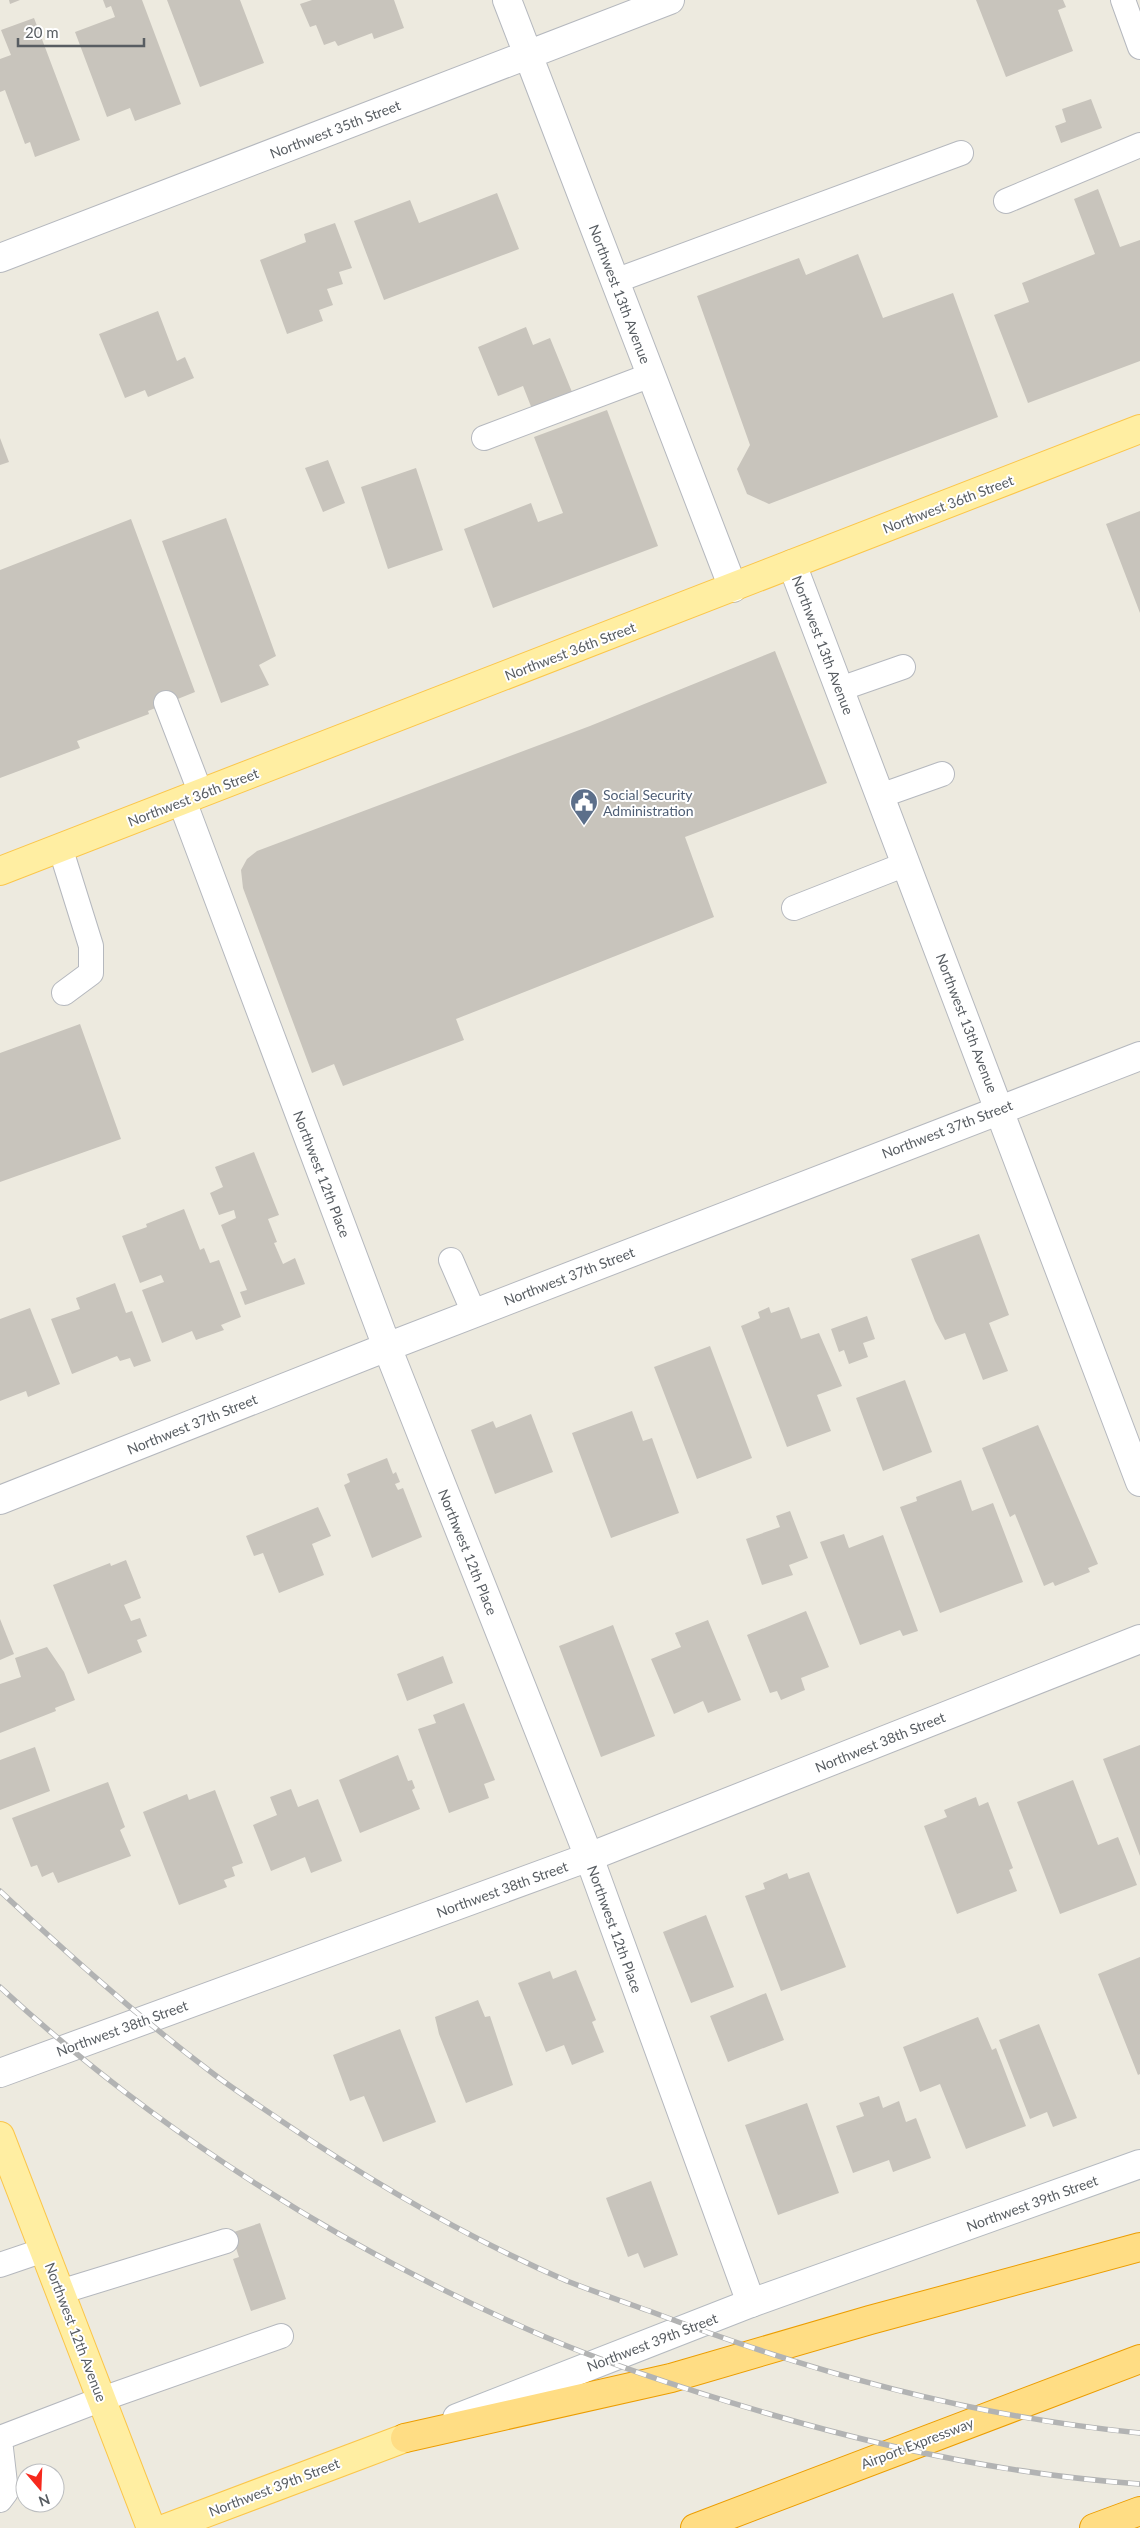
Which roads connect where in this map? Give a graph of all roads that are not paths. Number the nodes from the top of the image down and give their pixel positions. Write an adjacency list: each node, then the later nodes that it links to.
1 (507, 0): 5 (street, Northwest 13th Avenue)
2 (670, 0): 5 (street, Northwest 35th Street)
3 (1123, 0): 4 (lane)
4 (1140, 47)
5 (528, 55): 9 (street, Northwest 35th Street); 10 (street, Northwest 13th Avenue)
6 (1140, 145): 8 (lane)
7 (961, 153): 10 (lane)
8 (1006, 201)
9 (0, 258)
10 (615, 281): 11 (street, Northwest 13th Avenue)
11 (651, 375): 13 (lane); 15 (street, Northwest 13th Avenue)
12 (1140, 429): 14 (main road, Northwest 36th Street)
13 (484, 438)
14 (792, 564): 15 (main road, Northwest 36th Street); 17 (street, Northwest 13th Avenue)
15 (733, 588): 21 (main road, Northwest 36th Street)
16 (903, 667): 17 (lane)
17 (840, 689): 20 (street, Northwest 13th Avenue)
18 (166, 703): 21 (lane)
19 (942, 774): 20 (lane)
20 (880, 796): 23 (street, Northwest 13th Avenue)
21 (191, 797): 22 (main road, Northwest 36th Street); 31 (street, Northwest 12th Place)
22 (60, 847): 24 (main road, Northwest 36th Street); 26 (lane)
23 (906, 864): 25 (lane); 28 (street, Northwest 13th Avenue)
24 (0, 871)
25 (794, 908)
26 (64, 993)
27 (1140, 1056): 28 (street, Northwest 37th Street)
28 (1000, 1108): 30 (street, Northwest 37th Street); 32 (street, Northwest 13th Avenue)
29 (451, 1260): 30 (lane)
30 (474, 1313): 31 (street, Northwest 37th Street)
31 (387, 1347): 33 (street, Northwest 37th Street); 35 (street, Northwest 12th Place)
32 (1140, 1482)
33 (0, 1500)
34 (1140, 1639): 35 (street, Northwest 38th Street)
35 (589, 1857): 36 (street, Northwest 38th Street); 44 (street, Northwest 12th Place)
36 (0, 2072)
37 (0, 2136): 41 (main road, Northwest 12th Avenue)
38 (1140, 2164): 44 (street, Northwest 39th Street)
39 (226, 2241): 43 (lane)
40 (1140, 2247): 48 (highway)
41 (44, 2250): 42 (lane); 43 (main road, Northwest 12th Avenue)
42 (0, 2265)
43 (60, 2292): 47 (main road, Northwest 12th Avenue)
44 (751, 2303): 48 (street, Northwest 39th Street)
45 (280, 2336): 47 (lane)
46 (1140, 2359): 54 (highway, Airport Expressway)
47 (102, 2399): 49 (lane); 52 (main road, Northwest 12th Avenue)
48 (405, 2438): 53 (main road, Northwest 39th Street)
49 (0, 2439): 50 (lane)
50 (0, 2500)
51 (1140, 2511): 55 (highway)
52 (151, 2528)
53 (166, 2528)
54 (695, 2528)
55 (1094, 2528)

